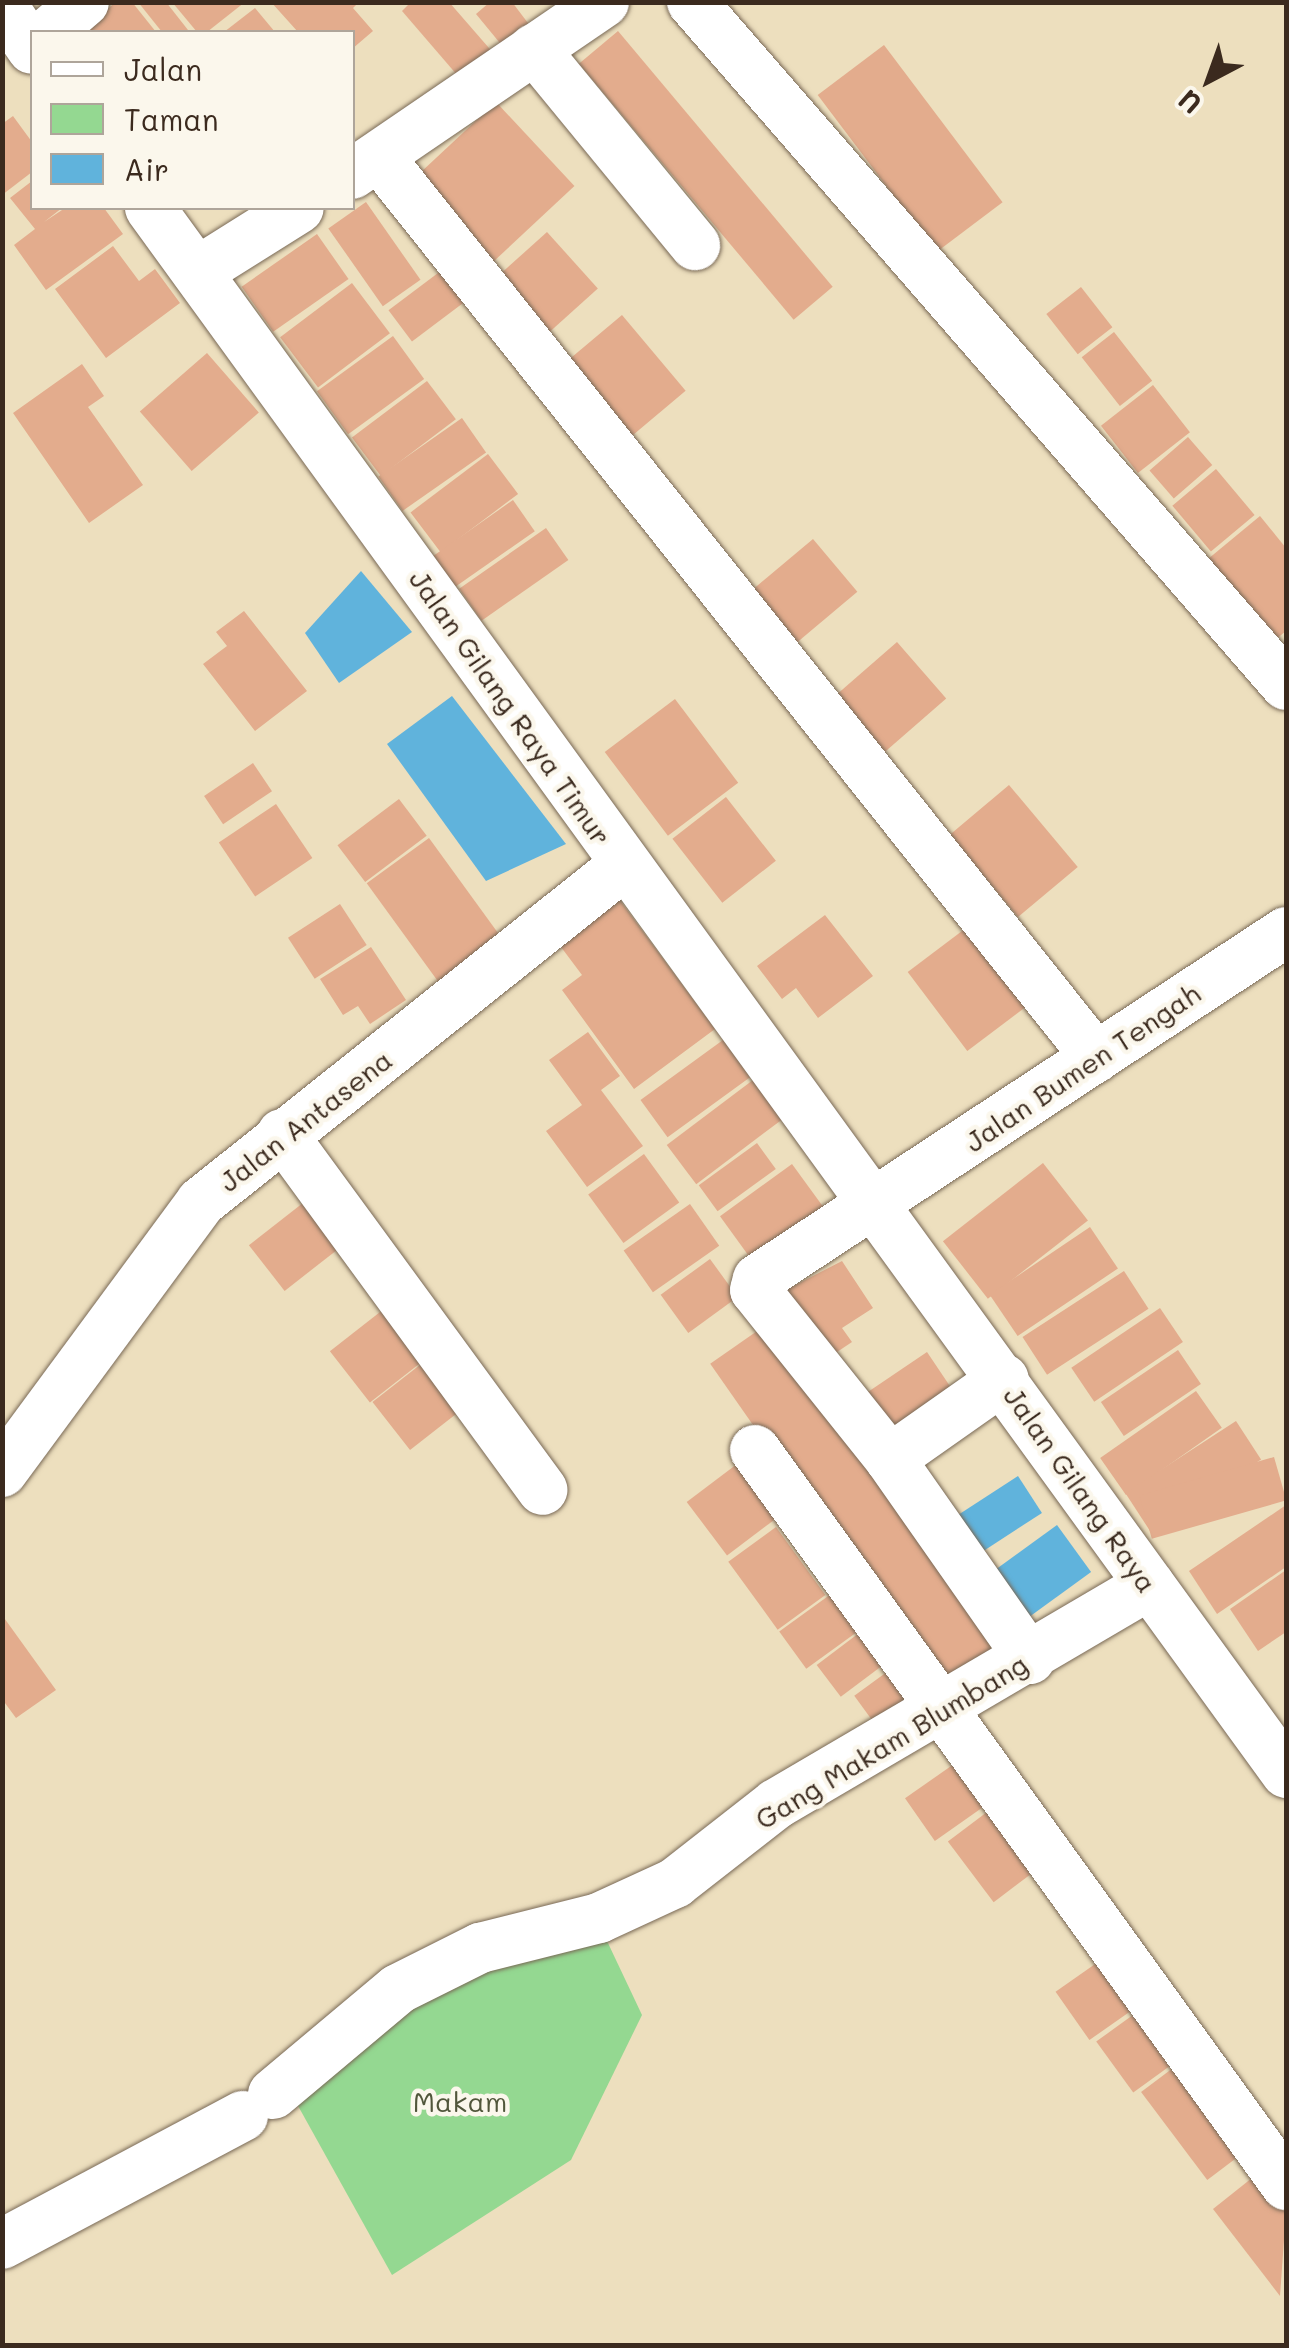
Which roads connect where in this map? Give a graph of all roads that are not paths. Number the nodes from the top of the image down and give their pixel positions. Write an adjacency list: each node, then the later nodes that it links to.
1 (84, 2): 5 (street)
2 (692, 2): 12 (street)
3 (2, 5): 6 (street)
4 (564, 19): 7 (street); 10 (street)
5 (51, 30)
6 (30, 45)
7 (366, 165): 15 (street)
8 (151, 210): 11 (street, Jalan Gilang Raya Timur)
9 (296, 210): 11 (street)
10 (696, 245)
11 (197, 272): 13 (street, Jalan Gilang Raya Timur)
12 (1286, 685)
13 (623, 866): 16 (street, Jalan Antasena); 17 (street, Jalan Gilang Raya Timur)
14 (1286, 932): 15 (street, Jalan Bumen Tengah)
15 (1096, 1057): 17 (street, Jalan Bumen Tengah)
16 (282, 1134): 21 (street, Jalan Antasena); 22 (street)
17 (878, 1204): 18 (street, Jalan Gilang Raya); 20 (street, Jalan Bumen Tengah)
18 (1004, 1379): 20 (street); 23 (street, Jalan Gilang Raya)
19 (755, 1450): 25 (street)
20 (890, 1459): 24 (street)
21 (2, 1472)
22 (542, 1490)
23 (1149, 1585): 24 (street, Gang Makam Blumbang); 26 (street, Jalan Gilang Raya)
24 (1030, 1658): 25 (street, Gang Makam Blumbang)
25 (945, 1711): 27 (street); 28 (street, Gang Makam Blumbang)
26 (1286, 1773)
27 (1286, 2185)
28 (2, 2244)

